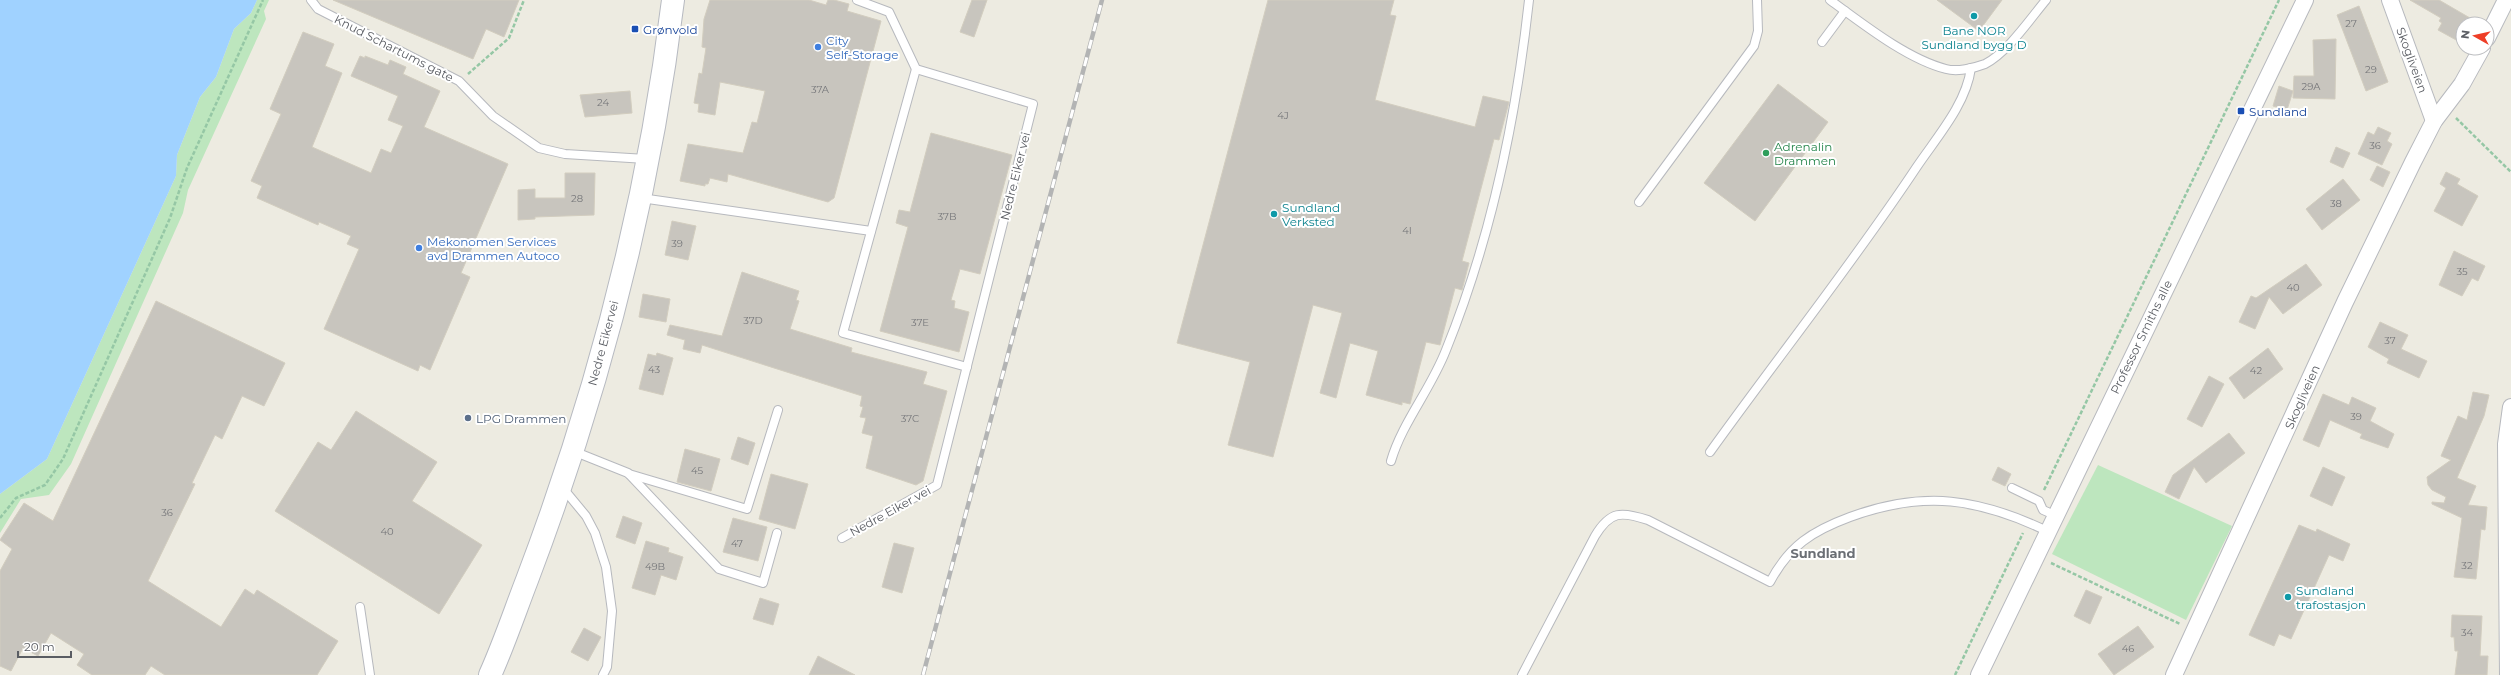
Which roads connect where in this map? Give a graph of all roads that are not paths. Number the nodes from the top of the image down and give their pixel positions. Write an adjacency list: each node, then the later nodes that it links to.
1 (311, 0): 18 (lane, Knud Schartums gate)
2 (673, 0): 18 (main road, Nedre Eikervei)
3 (857, 0): 16 (lane)
4 (1529, 0): 27 (lane)
5 (1756, 0): 20 (lane)
6 (1830, 0): 11 (lane)
7 (2046, 0): 15 (lane)
8 (2305, 0): 31 (street, Professor Smiths alle)
9 (2390, 0): 17 (street, Skogliveien)
10 (2506, 0): 12 (street)
11 (1845, 11): 13 (lane); 15 (lane)
12 (2495, 22)
13 (1822, 42)
14 (2478, 56): 17 (street, Skogliveien)
15 (1971, 68): 26 (lane)
16 (916, 69): 21 (lane); 22 (lane, Nedre Eiker vei)
17 (2434, 121): 41 (street, Skogliveien)
18 (649, 159): 19 (main road, Nedre Eikervei)
19 (641, 198): 21 (lane); 25 (main road, Nedre Eikervei)
20 (1639, 202)
21 (871, 231): 22 (lane)
22 (967, 367): 34 (lane, Nedre Eiker vei)
23 (2511, 407): 42 (street)
24 (778, 410): 28 (lane)
25 (573, 450): 28 (lane); 29 (main road, Nedre Eikervei)
26 (1710, 452)
27 (1391, 461)
28 (628, 473): 33 (lane)
29 (562, 487): 37 (main road, Nedre Eikervei); 38 (lane)
30 (2012, 488): 31 (lane)
31 (2057, 516): 32 (street, Professor Smiths alle)
32 (2049, 532): 39 (lane); 40 (street, Professor Smiths alle)
33 (777, 533)
34 (842, 538)
35 (360, 607): 36 (lane)
36 (370, 675)
37 (490, 675)
38 (603, 675)
39 (1522, 675)
40 (1979, 675)
41 (2174, 675)
42 (2508, 675)

